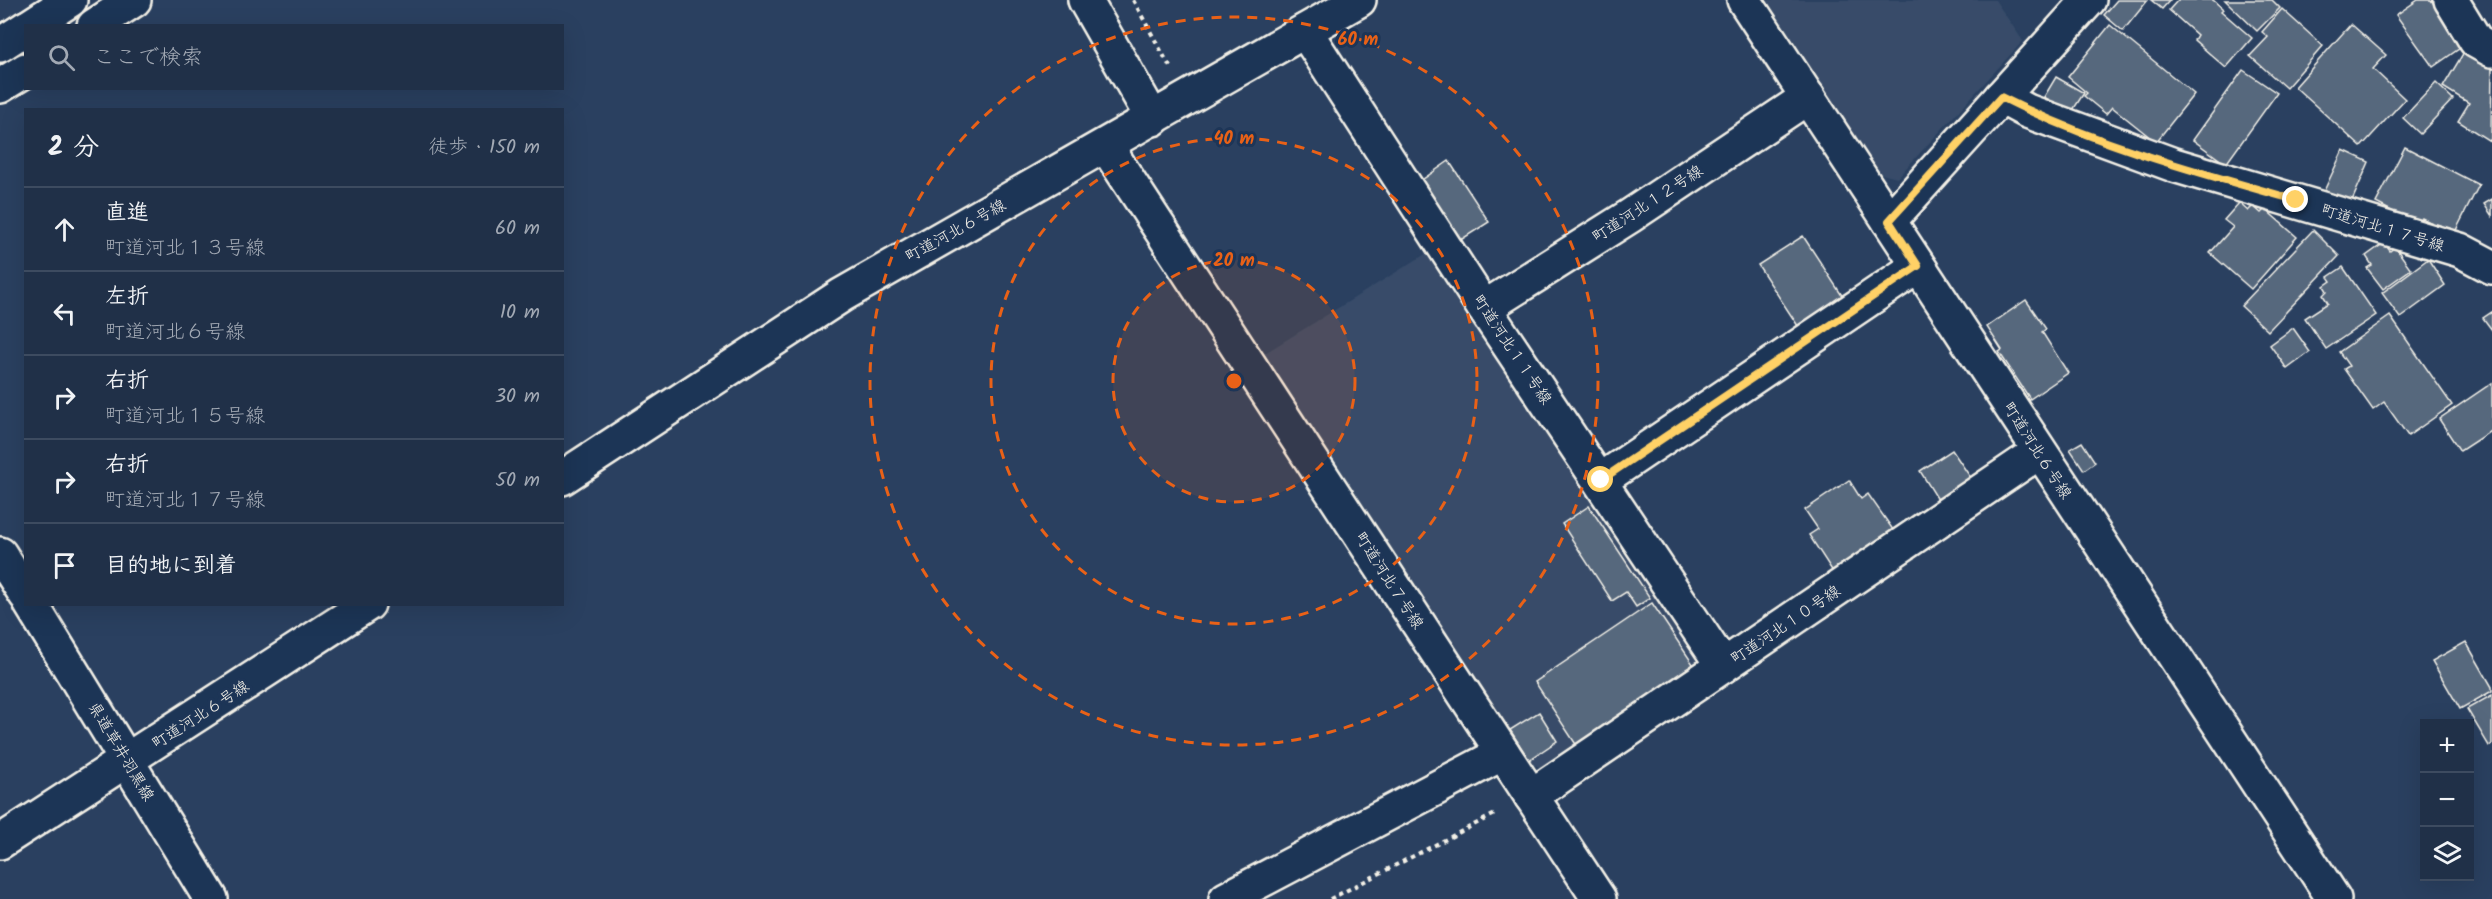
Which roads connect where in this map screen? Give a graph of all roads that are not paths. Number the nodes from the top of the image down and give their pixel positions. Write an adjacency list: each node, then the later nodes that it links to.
1 (70, 0): 8 (street)
2 (134, 0): 9 (street)
3 (1085, 0): 18 (street)
4 (1359, 0): 11 (street, 町道河北６号線)
5 (1744, 0): 16 (street, 町道河北６号線)
6 (2088, 0): 17 (street)
7 (2451, 0): 13 (street)
8 (33, 24)
9 (97, 24)
10 (24, 29): 12 (street)
11 (1305, 31): 18 (street, 町道河北６号線); 23 (street, 町道河北１１号線)
12 (0, 45)
13 (2492, 50)
14 (24, 71): 15 (street)
15 (0, 86)
16 (1808, 97): 20 (street, 町道河北６号線); 23 (street, 町道河北１２号線)
17 (2001, 97): 20 (street); 22 (street, 町道河北１７号線)
18 (1153, 119): 19 (street, 町道河北６号線)
19 (1106, 146): 25 (street, 町道河北６号線); 32 (street, 町道河北７号線)
20 (1889, 221): 21 (street, 町道河北６号線)
21 (1918, 266): 24 (street, 町道河北６号線); 26 (street)
22 (2492, 267)
23 (1484, 308): 26 (street, 町道河北１１号線)
24 (2039, 452): 31 (street, 町道河北１０号線); 39 (street, 町道河北６号線)
25 (564, 477)
26 (1601, 480): 31 (street, 町道河北１１号線)
27 (0, 554): 28 (street)
28 (24, 592)
29 (32, 606): 33 (street, 県道草井羽黒線)
30 (365, 606): 33 (street, 町道河北６号線)
31 (1723, 666): 34 (street, 町道河北１０号線)
32 (1503, 753): 34 (street, 町道河北７号線); 37 (street)
33 (128, 761): 35 (street, 町道河北６号線); 36 (street, 県道草井羽黒線)
34 (1531, 796): 38 (street, 町道河北７号線)
35 (0, 842)
36 (211, 899)
37 (1226, 899)
38 (1599, 899)
39 (2334, 899)

